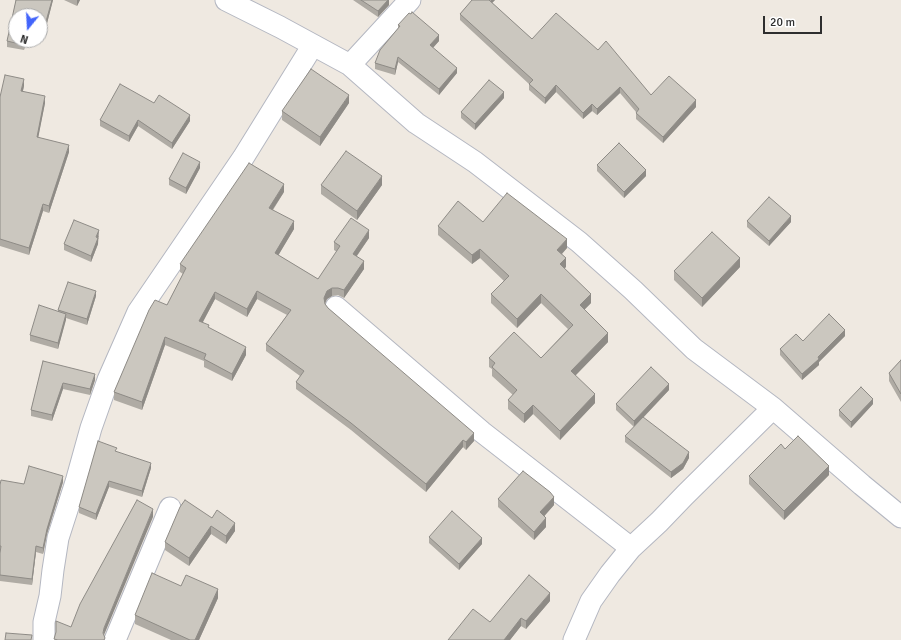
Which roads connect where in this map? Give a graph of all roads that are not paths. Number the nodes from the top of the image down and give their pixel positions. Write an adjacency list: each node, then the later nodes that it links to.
1 (226, 0): 3 (street)
2 (410, 0): 4 (street)
3 (313, 45): 4 (street); 10 (street)
4 (350, 65): 6 (street)
5 (336, 307): 9 (street)
6 (773, 408): 8 (street); 9 (street)
7 (170, 508): 11 (street)
8 (901, 517)
9 (631, 548): 12 (street)
10 (44, 640)
11 (115, 640)
12 (574, 640)

